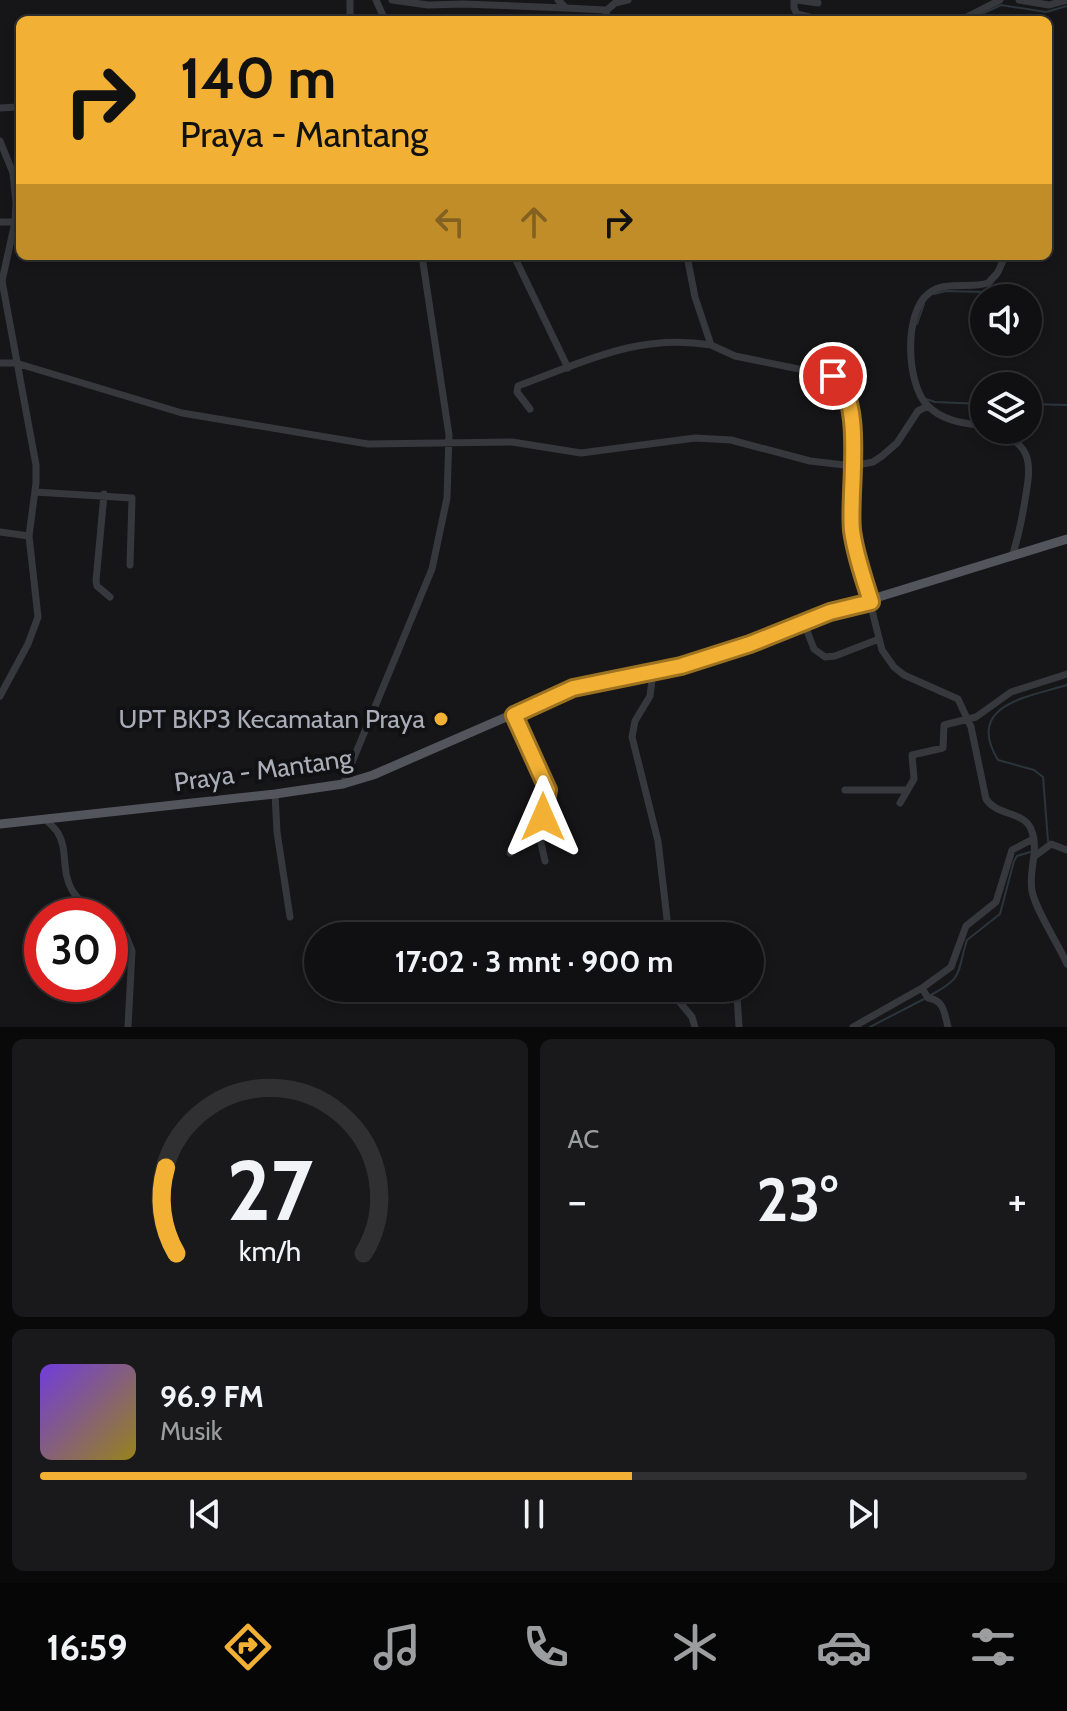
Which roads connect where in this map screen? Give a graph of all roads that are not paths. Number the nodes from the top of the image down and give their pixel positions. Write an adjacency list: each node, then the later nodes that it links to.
1 (392, 0): 8 (street)
2 (558, 0): 10 (street)
3 (628, 0): 11 (street)
4 (796, 0): 9 (street); 13 (street)
5 (1000, 0): 14 (street)
6 (1019, 0): 7 (street)
7 (1067, 0)
8 (461, 2): 10 (street)
9 (818, 3)
10 (566, 8): 11 (street)
11 (607, 10): 12 (street)
12 (608, 16)
13 (805, 16)
14 (969, 16)
15 (0, 141): 17 (street)
16 (0, 222): 17 (street)
17 (15, 222): 22 (street)
18 (423, 260): 30 (street)
19 (516, 260): 26 (street)
20 (688, 260): 23 (street)
21 (1003, 260): 27 (street)
22 (3, 304): 25 (street)
23 (711, 345): 26 (street); 32 (street)
24 (0, 363): 25 (street)
25 (16, 363): 30 (street); 33 (street)
26 (568, 368): 28 (street)
27 (928, 406): 29 (street); 32 (street)
28 (530, 409)
29 (970, 424)
30 (449, 442): 32 (street); 49 (street)
31 (1018, 444): 38 (street)
32 (853, 466): 41 (street)
33 (35, 492): 34 (street); 36 (street)
34 (104, 494): 39 (street); 40 (street)
35 (0, 532): 36 (street)
36 (29, 536): 46 (street)
37 (1067, 539): 38 (main road, Praya - Mantang)
38 (1019, 555): 41 (main road, Praya - Mantang)
39 (130, 565)
40 (110, 597)
41 (871, 602): 42 (main road, Praya - Mantang); 43 (street)
42 (804, 623): 43 (street); 44 (main road, Praya - Mantang)
43 (879, 639): 48 (street)
44 (653, 672): 47 (main road, Praya - Mantang); 63 (street)
45 (1067, 674): 48 (street)
46 (0, 696)
47 (514, 715): 49 (main road, Praya - Mantang); 56 (street)
48 (968, 720): 51 (street); 57 (street)
49 (343, 784): 52 (main road, Praya - Mantang)
50 (845, 790): 51 (street)
51 (905, 790): 53 (street)
52 (275, 794): 54 (main road, Praya - Mantang); 62 (street)
53 (900, 803)
54 (45, 819): 55 (main road, Praya - Mantang); 61 (street)
55 (0, 824)
56 (539, 834): 59 (street); 60 (street)
57 (1034, 849): 58 (street); 65 (street); 66 (street)
58 (1067, 850)
59 (510, 853)
60 (545, 861)
61 (75, 898)
62 (290, 917)
63 (667, 922)
64 (128, 941): 69 (street)
65 (1067, 964)
66 (924, 992): 72 (street); 73 (street)
67 (680, 1002): 70 (street)
68 (737, 1002): 71 (street)
69 (128, 1027)
70 (695, 1027)
71 (739, 1027)
72 (853, 1027)
73 (948, 1027)

